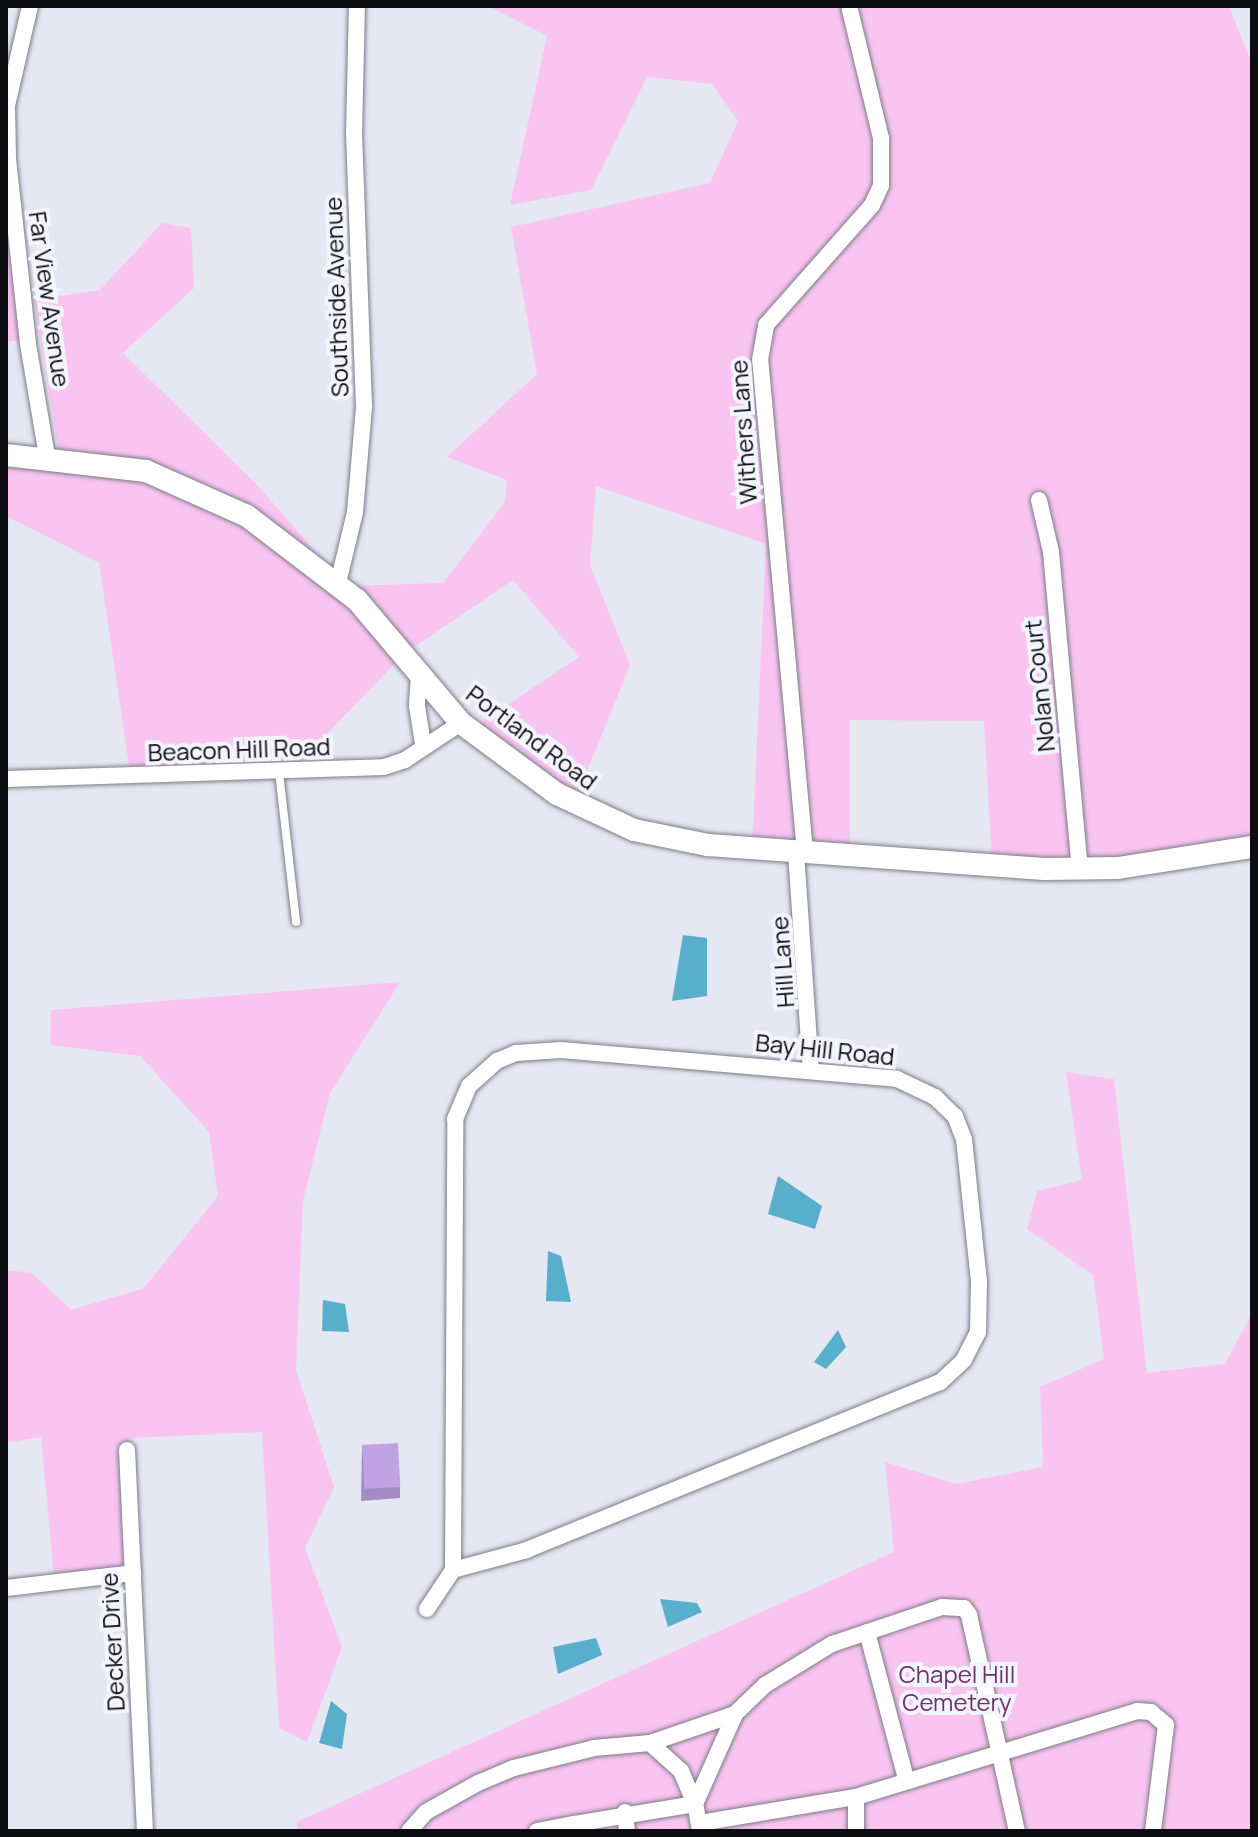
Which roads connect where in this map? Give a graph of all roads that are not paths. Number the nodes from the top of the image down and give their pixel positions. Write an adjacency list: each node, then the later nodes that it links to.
1 (30, 6): 5 (street, Far View Avenue)
2 (357, 6): 7 (street, Southside Avenue)
3 (849, 6): 14 (street, Withers Lane)
4 (6, 455): 5 (street, Portland Road)
5 (47, 456): 7 (street, Portland Road)
6 (1039, 500): 15 (street, Nolan Court)
7 (338, 583): 8 (street, Portland Road)
8 (419, 675): 9 (street, Portland Road); 10 (street)
9 (461, 723): 10 (street, Beacon Hill Road); 14 (street, Portland Road)
10 (423, 745): 11 (street, Beacon Hill Road)
11 (279, 772): 12 (street, Beacon Hill Road); 16 (lane)
12 (6, 779)
13 (1252, 847): 15 (street, Portland Road)
14 (801, 852): 15 (street, Portland Road); 17 (street, Hill Lane)
15 (1080, 868)
16 (296, 922)
17 (811, 1070): 19 (street, Bay Hill Road); 19 (street, Bay Hill Road)
18 (127, 1450): 20 (street, Decker Drive)
19 (453, 1570): 22 (street)
20 (133, 1573): 21 (street); 33 (street, Decker Drive)
21 (6, 1588)
22 (427, 1609)
23 (867, 1632): 24 (street); 26 (street); 27 (street)
24 (735, 1714): 25 (street); 29 (street)
25 (650, 1743): 29 (street); 34 (street)
26 (997, 1750): 27 (street); 38 (street); 39 (street)
27 (906, 1779): 28 (street)
28 (856, 1797): 31 (street); 37 (street)
29 (695, 1804): 30 (street); 31 (street)
30 (625, 1812): 32 (street); 36 (street)
31 (700, 1827)
32 (580, 1828): 35 (street)
33 (145, 1831)
34 (409, 1831)
35 (537, 1831)
36 (627, 1831)
37 (856, 1831)
38 (1017, 1831)
39 (1153, 1831)

